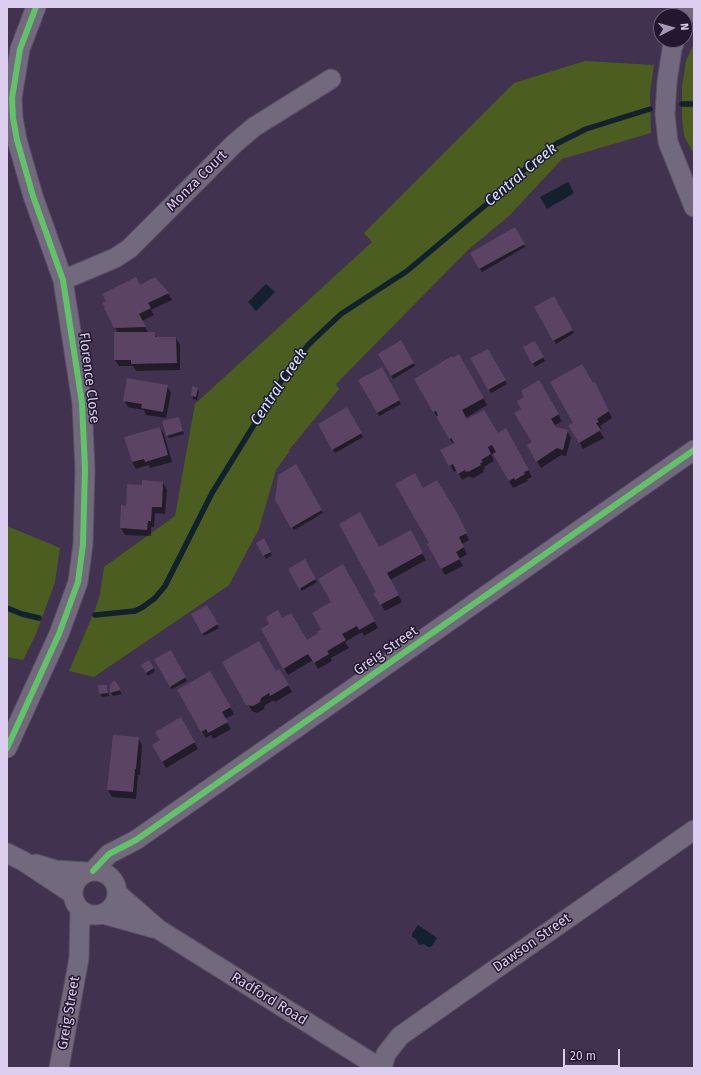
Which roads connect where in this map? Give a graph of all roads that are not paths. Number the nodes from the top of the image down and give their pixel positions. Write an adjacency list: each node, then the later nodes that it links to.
1 (36, 7): 4 (street, Florence Close)
2 (672, 48): 5 (street)
3 (331, 79): 6 (street, Monza Court)
4 (10, 118): 6 (street, Florence Close)
5 (694, 207)
6 (64, 280): 8 (street, Florence Close)
7 (694, 450): 10 (street, Greig Street)
8 (7, 748)
9 (694, 830): 17 (street, Dawson Street)
10 (136, 840): 12 (street, Greig Street); 13 (street, Greig Street)
11 (15, 857): 12 (street, Radford Road); 14 (street, Radford Road)
12 (90, 872): 13 (street); 14 (street)
13 (116, 887): 14 (street); 15 (street, Radford Road)
14 (88, 908): 15 (street, Radford Road); 16 (street, Greig Street)
15 (158, 929): 17 (street, Radford Road)
16 (59, 1068)
17 (381, 1068)

